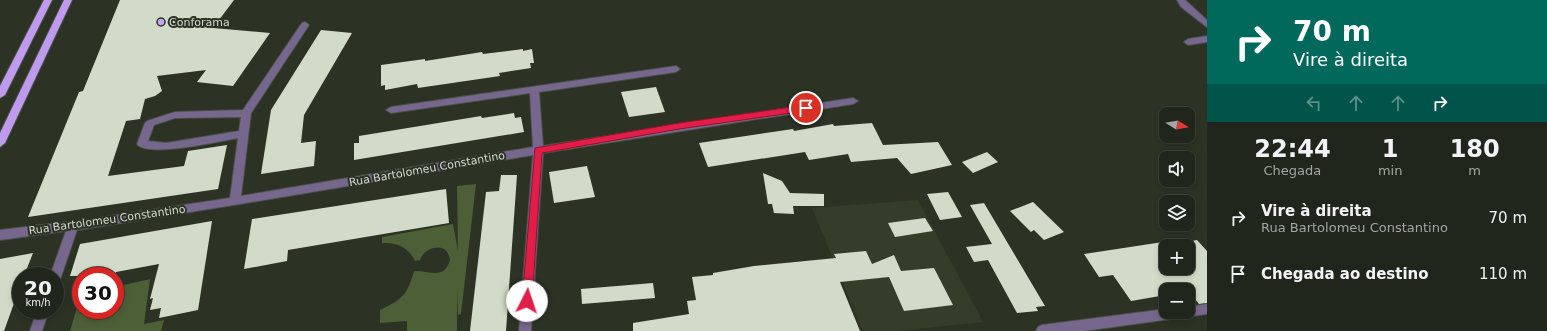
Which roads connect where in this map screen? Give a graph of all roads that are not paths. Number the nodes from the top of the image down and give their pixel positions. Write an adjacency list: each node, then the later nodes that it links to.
1 (48, 0): 10 (main road)
2 (68, 0): 15 (main road)
3 (1180, 0): 4 (street)
4 (1207, 24)
5 (305, 25): 13 (street)
6 (1207, 39): 7 (street)
7 (1188, 42)
8 (676, 69): 9 (street)
9 (534, 89): 12 (street); 16 (street)
10 (0, 95)
11 (853, 101): 16 (street, Rua Bartolomeu Constantino)
12 (391, 110)
13 (246, 113): 14 (street); 14 (street)
14 (243, 134): 17 (street)
15 (0, 143)
16 (538, 150): 17 (street, Rua Bartolomeu Constantino); 26 (street)
17 (235, 201): 18 (street, Rua Bartolomeu Constantino)
18 (73, 226): 19 (street, Rua Bartolomeu Constantino); 20 (street)
19 (0, 235)
20 (59, 267)
21 (1207, 309): 22 (street)
22 (1195, 311)
23 (1159, 316): 27 (street)
24 (40, 319): 25 (street)
25 (36, 331)
26 (525, 331)
27 (1042, 331)

